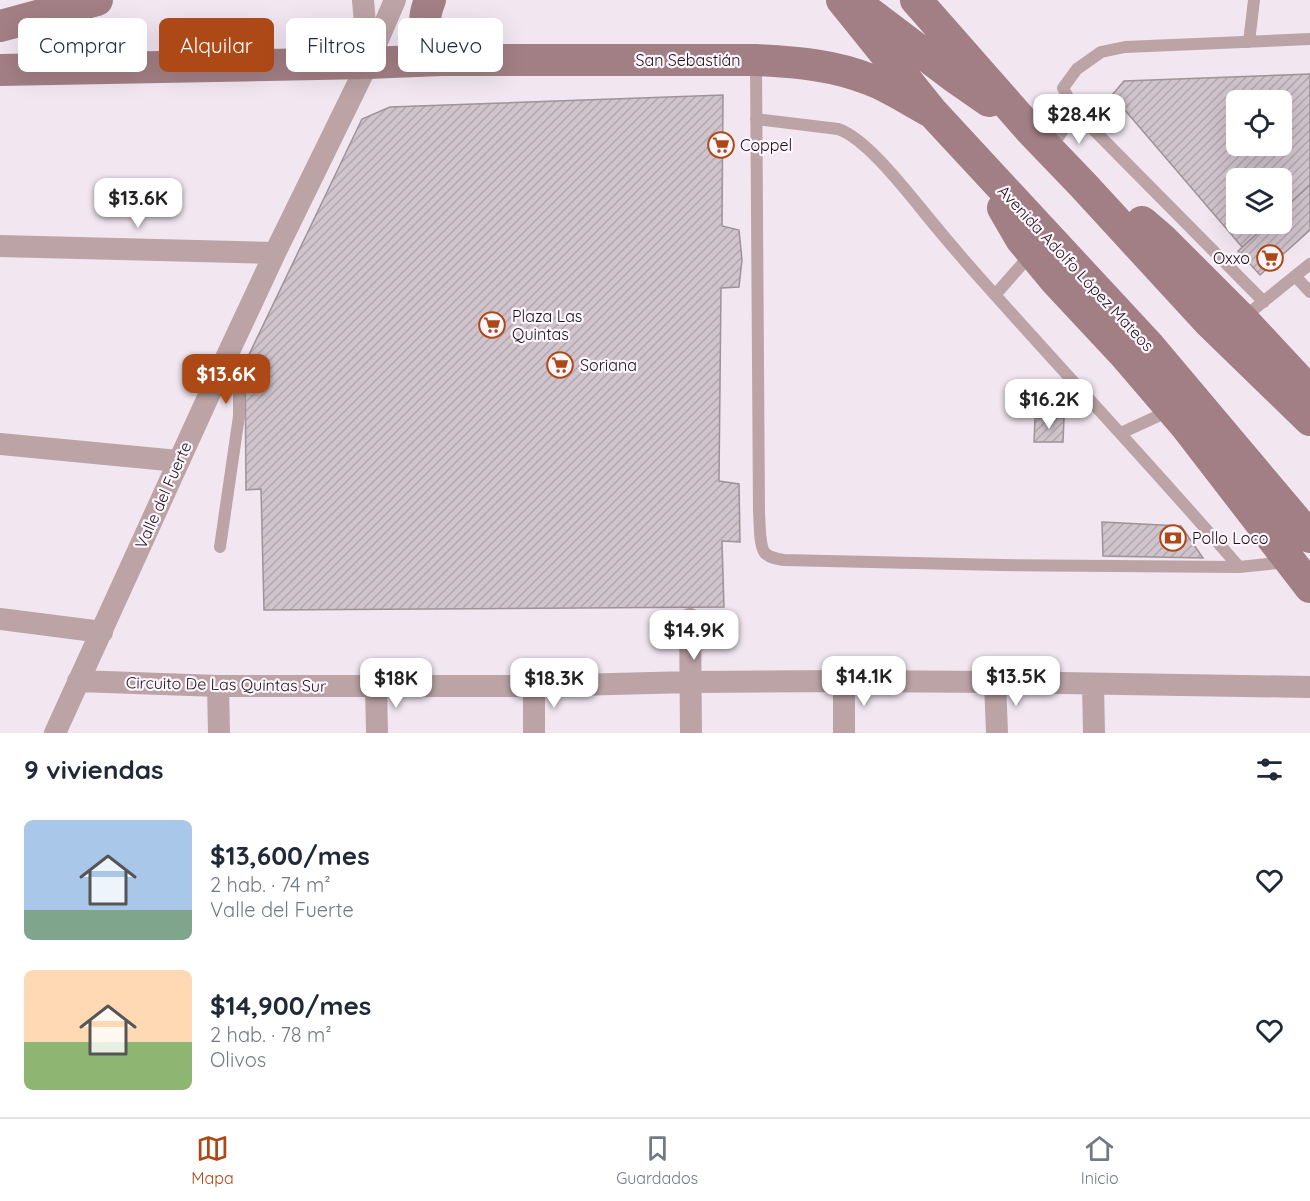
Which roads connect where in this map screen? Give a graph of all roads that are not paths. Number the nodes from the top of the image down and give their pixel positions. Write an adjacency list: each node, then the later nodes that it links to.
1 (97, 0): 12 (main road)
2 (363, 0): 9 (street)
3 (395, 0): 11 (street, Valle del Fuerte)
4 (430, 0): 10 (main road)
5 (842, 0): 23 (main road, Avenida Adolfo López Mateos)
6 (852, 0): 20 (main road)
7 (916, 0): 24 (main road)
8 (1254, 0): 14 (lane)
9 (364, 18)
10 (425, 18)
11 (386, 21)
12 (0, 26)
13 (1310, 39): 14 (lane)
14 (1249, 42): 21 (lane)
15 (503, 60): 16 (main road, San Sebastián)
16 (756, 60): 22 (lane); 23 (main road, San Sebastián)
17 (286, 65): 18 (main road, San Sebastián)
18 (0, 70)
19 (364, 72): 28 (street, Valle del Fuerte)
20 (1001, 110): 23 (main road); 24 (main road)
21 (1076, 112): 24 (lane); 34 (lane)
22 (756, 119): 33 (lane); 45 (lane)
23 (941, 122): 25 (main road, Avenida Adolfo López Mateos)
24 (1041, 141): 26 (main road)
25 (991, 176): 29 (main road); 42 (main road, Avenida Adolfo López Mateos)
26 (1083, 185): 34 (main road); 38 (main road)
27 (0, 246): 28 (street)
28 (275, 253): 35 (street, Valle del Fuerte)
29 (1032, 253): 33 (lane); 37 (main road)
30 (1310, 264): 31 (lane)
31 (1294, 276): 32 (lane); 34 (lane)
32 (1310, 292)
33 (995, 295): 39 (lane)
34 (1253, 311): 36 (main road)
35 (225, 360): 41 (street, Valle del Fuerte); 43 (lane)
36 (1310, 392)
37 (1172, 410): 39 (lane); 44 (main road)
38 (1310, 420)
39 (1121, 434): 45 (lane)
40 (0, 444): 41 (street)
41 (178, 461): 49 (street, Valle del Fuerte)
42 (1310, 537)
43 (220, 547)
44 (1289, 562): 45 (lane); 46 (main road)
45 (1239, 567)
46 (1310, 587)
47 (0, 619): 49 (street)
48 (690, 619): 51 (street)
49 (102, 632): 50 (street, Valle del Fuerte)
50 (78, 681): 55 (street, Circuito De Las Quintas Sur); 59 (street, Valle del Fuerte)
51 (691, 681): 52 (street, Circuito De Las Quintas Sur); 57 (street, Circuito De Las Quintas Sur); 63 (street)
52 (844, 681): 53 (street, Circuito De Las Quintas Sur); 64 (street)
53 (995, 682): 54 (street, Circuito De Las Quintas Sur); 65 (street)
54 (1093, 684): 58 (street, Circuito De Las Quintas Sur); 66 (street)
55 (218, 686): 56 (street, Circuito De Las Quintas Sur); 60 (street)
56 (376, 686): 57 (street, Circuito De Las Quintas Sur); 61 (street)
57 (534, 686): 62 (street)
58 (1310, 687)
59 (61, 727)
60 (219, 733)
61 (377, 733)
62 (534, 733)
63 (691, 733)
64 (844, 733)
65 (997, 733)
66 (1094, 733)

